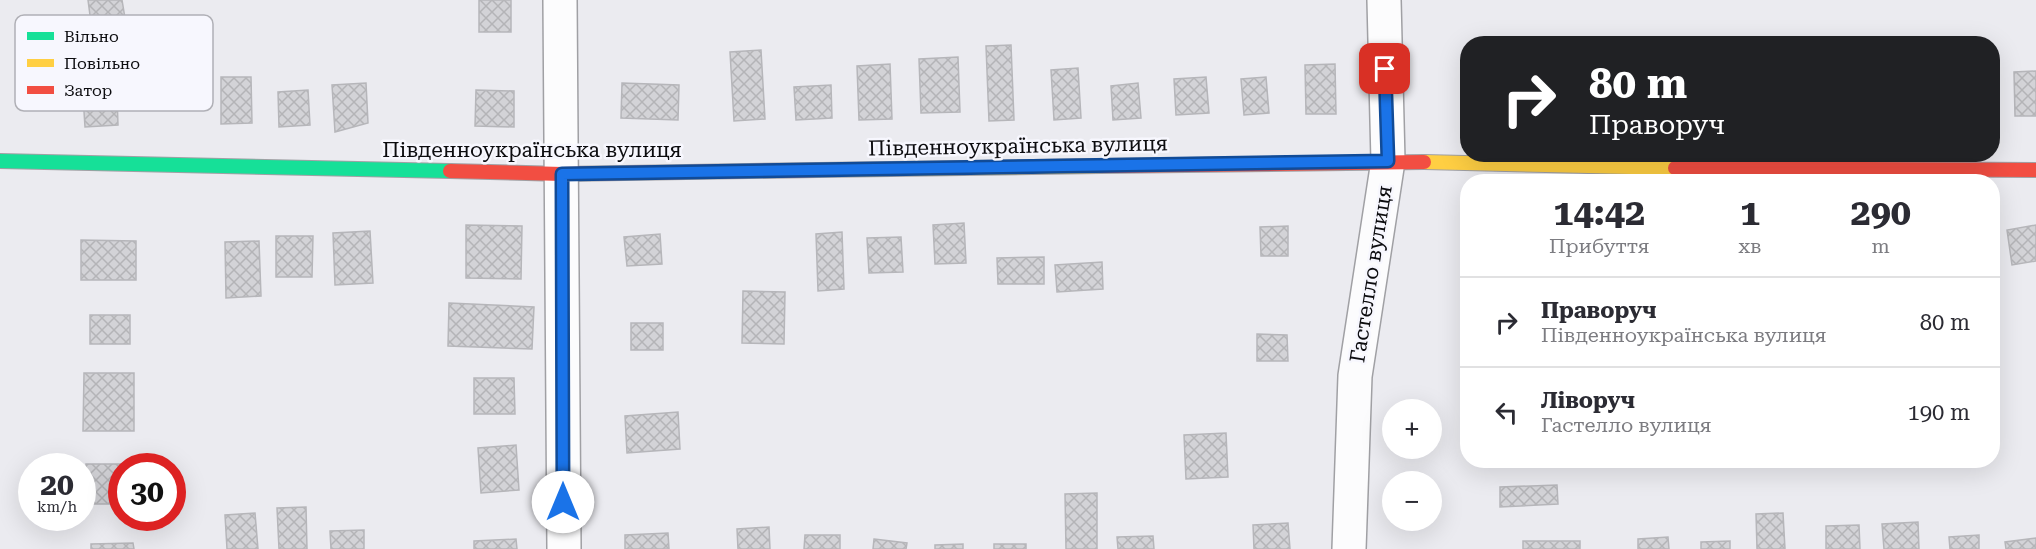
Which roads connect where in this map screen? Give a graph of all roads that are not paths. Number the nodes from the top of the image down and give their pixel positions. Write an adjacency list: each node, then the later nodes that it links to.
1 (560, 0): 6 (street)
2 (1384, 0): 4 (street, Гастелло вулиця)
3 (0, 161): 6 (street, Південноукраїнська вулиця)
4 (1388, 161): 5 (street, Південноукраїнська вулиця); 6 (street, Південноукраїнська вулиця); 8 (street, Гастелло вулиця)
5 (2036, 170)
6 (562, 174): 7 (street)
7 (564, 549)
8 (1348, 549)

